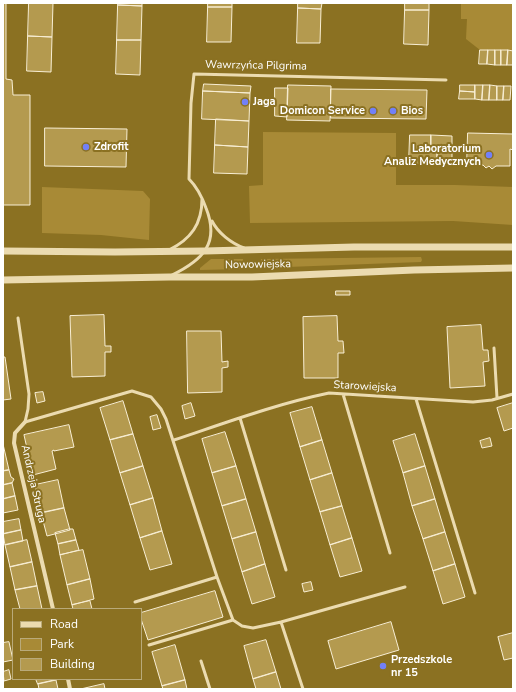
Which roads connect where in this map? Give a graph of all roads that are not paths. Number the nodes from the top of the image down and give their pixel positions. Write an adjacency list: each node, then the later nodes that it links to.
1 (446, 80): 2 (lane, Wawrzyńca Pilgrima)
2 (202, 198): 3 (lane, Wawrzyńca Pilgrima); 7 (lane)
3 (210, 218): 5 (lane, Wawrzyńca Pilgrima); 8 (lane, Wawrzyńca Pilgrima)
4 (513, 247): 5 (street, Nowowiejska)
5 (251, 250): 8 (street, Nowowiejska)
6 (3, 251): 7 (street, Nowowiejska)
7 (165, 251): 8 (street, Nowowiejska)
8 (205, 251): 10 (lane, Wawrzyńca Pilgrima)
9 (513, 268): 10 (street, Nowowiejska)
10 (169, 277): 11 (street, Nowowiejska)
11 (3, 280)
12 (18, 318): 19 (lane, Andrzeja Struga)
13 (494, 348): 16 (lane)
14 (343, 394): 17 (lane, Starowiejska); 18 (lane, Starowiejska); 21 (lane)
15 (513, 394): 16 (lane, Starowiejska)
16 (497, 398): 17 (lane, Starowiejska)
17 (416, 399): 25 (lane)
18 (240, 418): 20 (lane, Starowiejska); 22 (lane)
19 (25, 422): 20 (lane); 27 (street, Andrzeja Struga)
20 (174, 440): 23 (lane)
21 (390, 553)
22 (286, 570)
23 (217, 577): 26 (lane); 28 (lane)
24 (405, 587): 29 (lane)
25 (475, 593)
26 (135, 602)
27 (53, 608)
28 (233, 620): 29 (lane); 30 (lane)
29 (281, 622): 33 (lane)
30 (149, 645)
31 (201, 661): 32 (lane)
32 (210, 689)
33 (303, 689)

